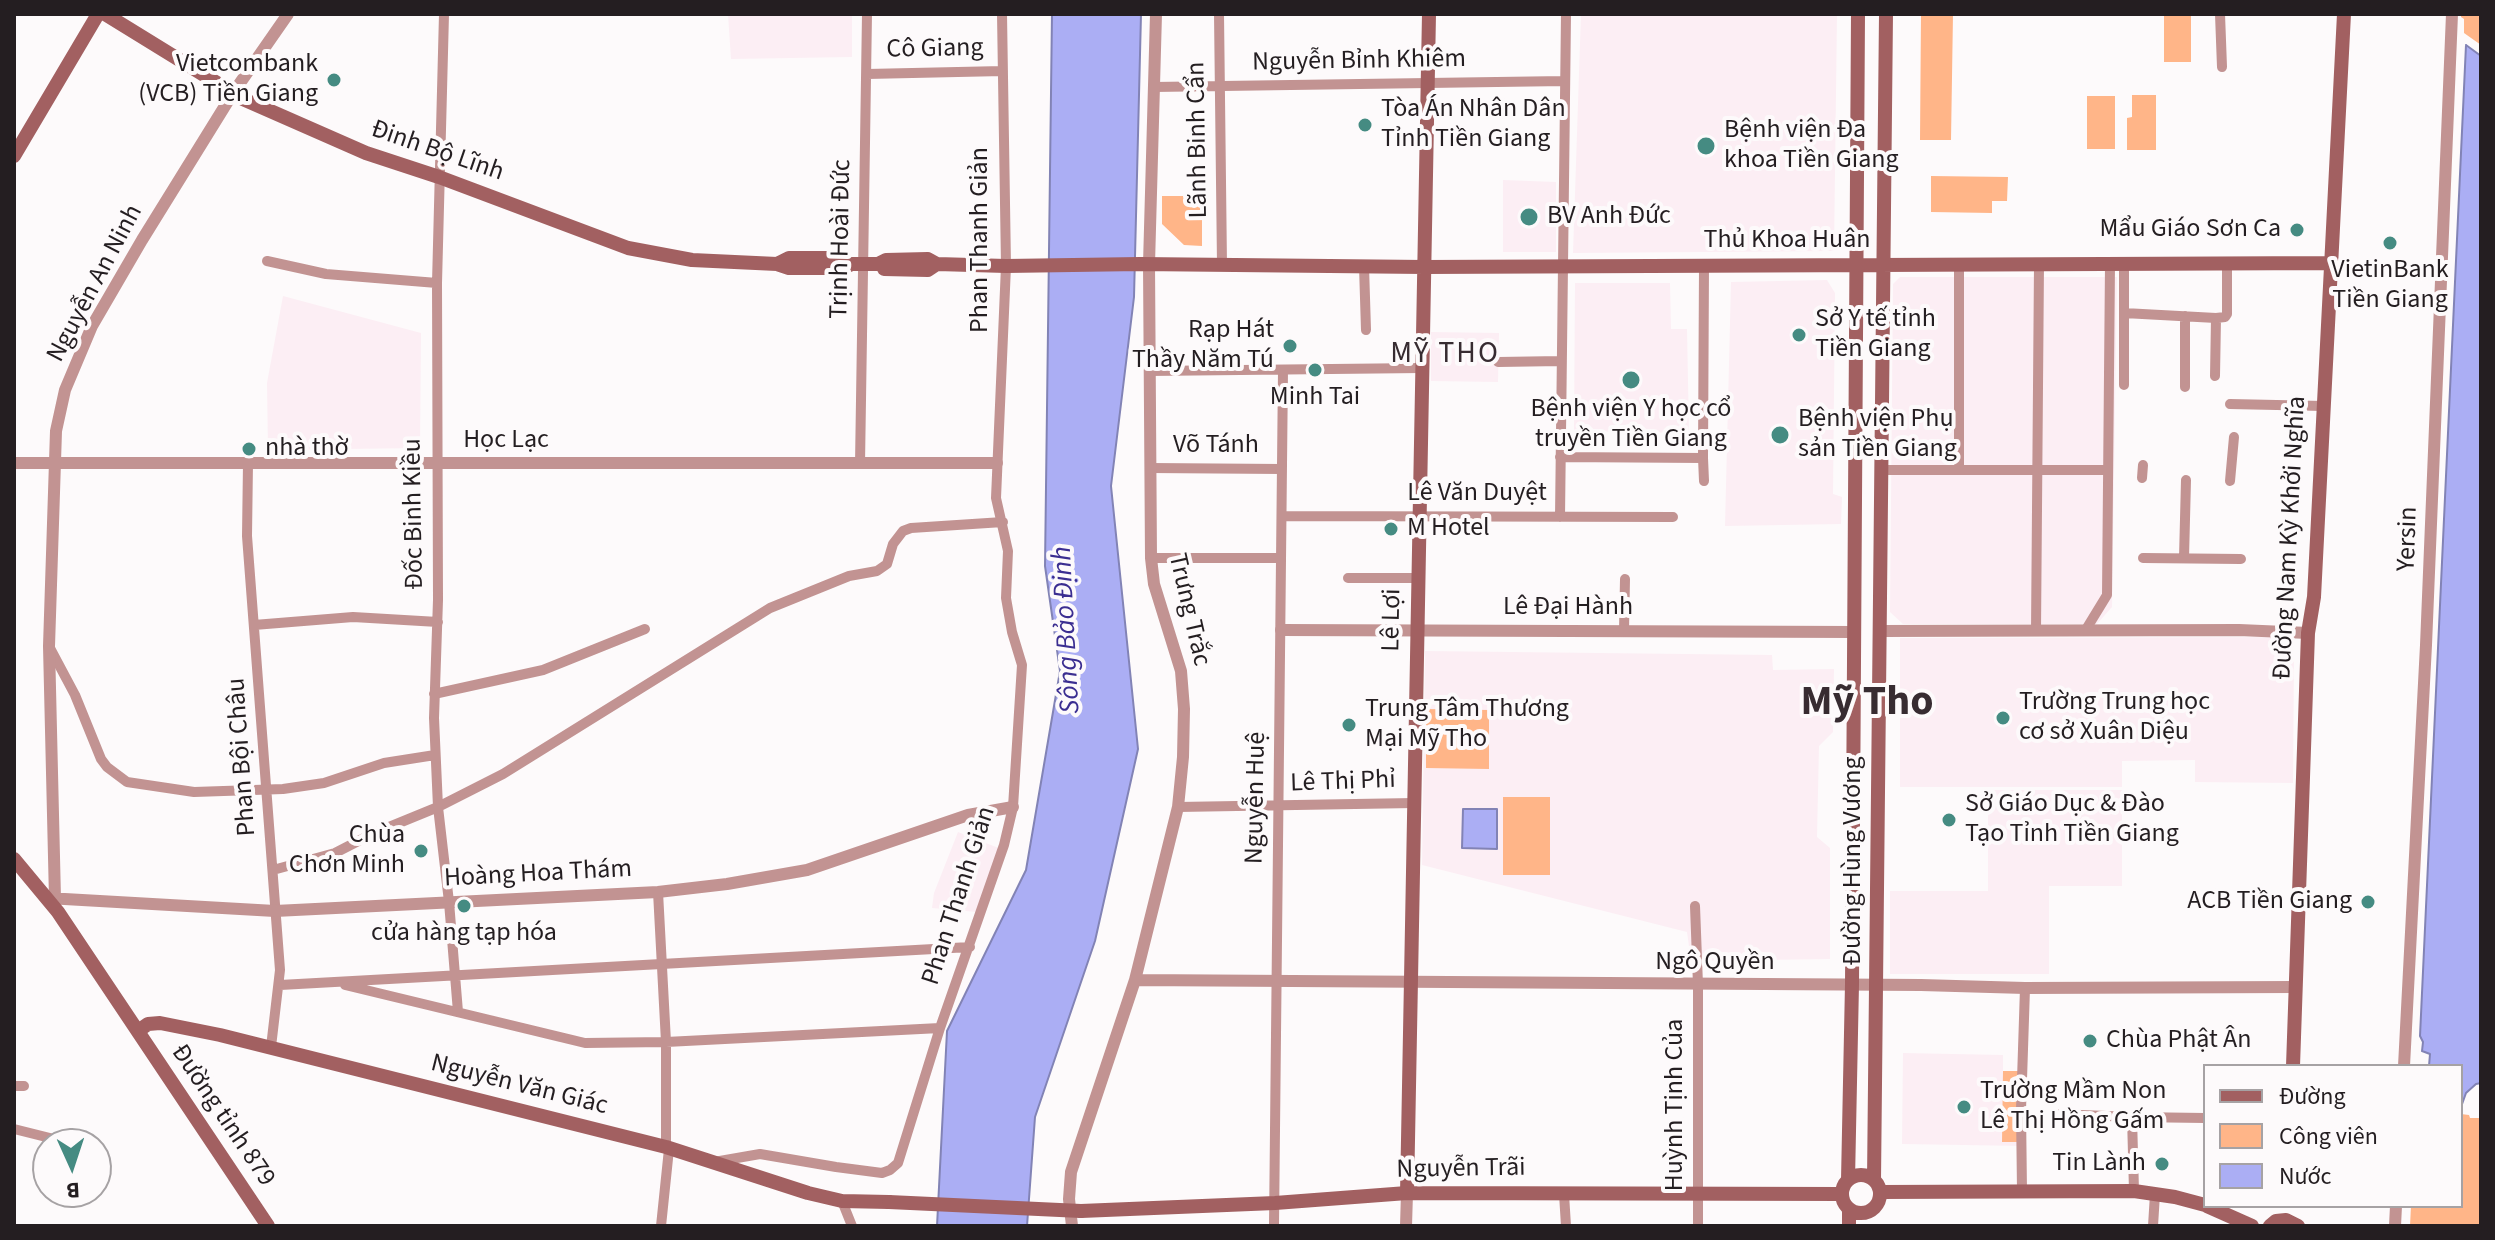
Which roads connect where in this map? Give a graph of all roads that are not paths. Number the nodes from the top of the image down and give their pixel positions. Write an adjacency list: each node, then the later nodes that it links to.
1 (98, 14): 26 (main road)
2 (105, 14): 23 (main road, Đinh Bộ Lĩnh)
3 (288, 14): 23 (street, Nguyễn An Ninh)
4 (444, 14): 27 (street, Đốc Binh Kiều)
5 (867, 14): 18 (street, Trịnh Hoài Đức)
6 (1002, 14): 17 (street, Phan Thanh Giản)
7 (1156, 14): 22 (street, Trưng Trắc)
8 (1219, 14): 21 (street, Lãnh Binh Cẩn)
9 (1429, 14): 20 (main road, Lê Lợi)
10 (1566, 14): 19 (street)
11 (1858, 14): 24 (main road, Đường Hùng Vương)
12 (1886, 14): 25 (main road, Đường Hùng Vương)
13 (2220, 14): 16 (street)
14 (2344, 14): 30 (main road, Đường Nam Kỳ Khởi Nghĩa)
15 (2452, 14): 140 (street, Yersin)
16 (2222, 67)
17 (1003, 71): 18 (street, Cô Giang); 40 (street, Phan Thanh Giản)
18 (867, 74): 31 (street, Trịnh Hoài Đức)
19 (1565, 81): 20 (street, Nguyễn Bỉnh Khiêm); 37 (street)
20 (1427, 83): 21 (street, Nguyễn Bỉnh Khiêm); 43 (main road, Lê Lợi)
21 (1220, 86): 22 (street, Nguyễn Bỉnh Khiêm); 36 (street, Lãnh Binh Cẩn)
22 (1154, 87): 32 (street, Trưng Trắc)
23 (233, 93): 27 (main road, Đinh Bộ Lĩnh); 65 (street, Nguyễn An Ninh)
24 (1857, 155): 25 (main road); 33 (main road, Đường Hùng Vương)
25 (1885, 155): 38 (main road, Đường Hùng Vương)
26 (14, 156)
27 (439, 177): 31 (main road, Đinh Bộ Lĩnh); 44 (street, Đốc Binh Kiều)
28 (267, 261): 44 (street)
29 (2227, 263): 30 (main road, Thủ Khoa Huân); 35 (main road, Thủ Khoa Huân); 47 (street)
30 (2330, 263): 58 (main road, Đường Nam Kỳ Khởi Nghĩa)
31 (865, 264): 40 (main road, Đinh Bộ Lĩnh); 69 (street, Trịnh Hoài Đức)
32 (1145, 264): 36 (main road, Thủ Khoa Huân); 40 (main road, Đinh Bộ Lĩnh); 53 (street, Trưng Trắc)
33 (1856, 264): 38 (main road, Thủ Khoa Huân); 42 (main road, Thủ Khoa Huân); 59 (main road, Đường Hùng Vương)
34 (2039, 264): 35 (main road, Thủ Khoa Huân); 39 (main road, Thủ Khoa Huân); 75 (street)
35 (2117, 264): 45 (street); 76 (street)
36 (1222, 265): 41 (main road, Thủ Khoa Huân)
37 (1562, 265): 42 (main road, Thủ Khoa Huân); 43 (main road, Thủ Khoa Huân); 49 (street)
38 (1884, 265): 39 (main road, Thủ Khoa Huân); 60 (main road, Đường Hùng Vương)
39 (1959, 265): 73 (street)
40 (1006, 266): 67 (street, Phan Thanh Giản)
41 (1364, 266): 43 (main road, Thủ Khoa Huân); 48 (street)
42 (1704, 266): 63 (street)
43 (1424, 267): 51 (main road, Lê Lợi)
44 (437, 283): 68 (street, Đốc Binh Kiều)
45 (2124, 313): 46 (street); 55 (street)
46 (2185, 316): 47 (street); 56 (street)
47 (2216, 318): 54 (street)
48 (1366, 330)
49 (1561, 361): 50 (street); 62 (street)
50 (1498, 362)
51 (1422, 368): 52 (street); 82 (main road, Lê Lợi)
52 (1283, 370): 53 (street); 72 (street, Nguyễn Huệ)
53 (1149, 371): 71 (street, Trưng Trắc)
54 (2215, 376)
55 (2124, 385)
56 (2185, 387)
57 (2230, 404): 58 (street)
58 (2323, 406): 104 (main road, Đường Nam Kỳ Khởi Nghĩa)
59 (1857, 426): 60 (main road); 103 (main road, Đường Hùng Vương)
60 (1883, 426): 74 (main road, Đường Hùng Vương)
61 (2234, 437): 80 (street)
62 (1560, 457): 63 (street); 83 (street)
63 (1703, 458): 79 (street)
64 (14, 463): 65 (street, Học Lạc)
65 (54, 463): 66 (street, Học Lạc); 105 (street, Nguyễn An Ninh)
66 (248, 463): 68 (street, Học Lạc); 95 (street, Phan Bội Châu)
67 (997, 463): 69 (street, Học Lạc); 85 (street, Phan Thanh Giản)
68 (436, 464): 69 (street, Học Lạc); 94 (street, Đốc Binh Kiều)
69 (860, 464)
70 (2143, 465): 77 (street)
71 (1150, 468): 72 (street, Võ Tánh); 86 (street, Trưng Trắc)
72 (1282, 469): 81 (street, Nguyễn Huệ)
73 (1959, 469): 74 (street); 75 (street)
74 (1883, 470): 100 (main road, Đường Hùng Vương)
75 (2036, 470): 76 (street); 101 (street)
76 (2108, 470): 102 (street)
77 (2142, 478)
78 (2186, 480): 89 (street)
79 (1704, 481)
80 (2230, 481)
81 (1282, 516): 82 (street, Lê Văn Duyệt); 87 (street, Nguyễn Huệ)
82 (1419, 516): 83 (street, Lê Văn Duyệt); 92 (main road, Lê Lợi)
83 (1560, 517): 84 (street, Lê Văn Duyệt)
84 (1673, 517)
85 (1003, 522): 110 (street); 111 (street, Phan Thanh Giản)
86 (1151, 558): 87 (street); 112 (street, Trưng Trắc)
87 (1281, 558): 98 (street, Nguyễn Huệ)
88 (2143, 558): 89 (street)
89 (2184, 558): 90 (street)
90 (2241, 559)
91 (1348, 578): 92 (street)
92 (1418, 578): 97 (main road, Lê Lợi)
93 (1625, 579): 99 (street)
94 (438, 622): 95 (street); 106 (street, Đốc Binh Kiều)
95 (254, 625): 108 (street, Phan Bội Châu)
96 (645, 629): 106 (street)
97 (1417, 629): 98 (street, Lê Đại Hành); 99 (street, Lê Đại Hành); 109 (main road, Lê Lợi)
98 (1281, 630): 113 (street, Nguyễn Huệ)
99 (1624, 631): 103 (street, Lê Đại Hành)
100 (1880, 631): 101 (street); 103 (main road); 131 (main road, Đường Hùng Vương)
101 (2036, 631): 102 (street)
102 (2085, 631): 104 (street)
103 (1854, 632): 128 (main road, Đường Hùng Vương)
104 (2308, 633): 132 (main road, Đường Nam Kỳ Khởi Nghĩa)
105 (49, 646): 108 (street); 117 (street, Nguyễn An Ninh)
106 (434, 694): 107 (street, Đốc Binh Kiều)
107 (435, 755): 108 (street); 110 (street, Đốc Binh Kiều)
108 (268, 790): 115 (street, Phan Bội Châu)
109 (1414, 803): 113 (street, Lê Thị Phỉ); 127 (main road, Lê Lợi)
110 (438, 807): 115 (street); 118 (street, Đốc Binh Kiều)
111 (1013, 807): 116 (street, Hoàng Hoa Thám); 121 (street, Phan Thanh Giản)
112 (1178, 807): 113 (street, Lê Thị Phỉ); 124 (street, Trưng Trắc)
113 (1279, 807): 125 (street, Nguyễn Huệ)
114 (14, 859): 117 (main road, Đường tỉnh 879)
115 (273, 870): 120 (street, Phan Bội Châu)
116 (658, 892): 118 (street, Hoàng Hoa Thám); 122 (street)
117 (51, 898): 120 (street, Hoàng Hoa Thám); 136 (main road, Đường tỉnh 879)
118 (449, 902): 120 (street, Hoàng Hoa Thám); 123 (street, Đốc Binh Kiều)
119 (1695, 906): 130 (street, Huỳnh Tịnh Của)
120 (275, 911): 129 (street, Phan Bội Châu)
121 (970, 947): 122 (street); 135 (street, Phan Thanh Giản)
122 (662, 964): 123 (street); 137 (street)
123 (456, 975): 126 (street); 134 (street, Đốc Binh Kiều)
124 (1135, 980): 125 (street, Ngô Quyền); 166 (street, Trưng Trắc)
125 (1277, 980): 127 (street, Ngô Quyền); 156 (street, Nguyễn Huệ)
126 (334, 982): 129 (street); 134 (street)
127 (1412, 982): 130 (street, Ngô Quyền); 150 (main road, Lê Lợi)
128 (1852, 984): 130 (street, Ngô Quyền); 131 (street, Ngô Quyền); 146 (main road, Đường Hùng Vương)
129 (280, 985): 138 (street, Phan Bội Châu)
130 (1698, 985): 151 (street, Huỳnh Tịnh Của)
131 (1877, 985): 133 (street, Ngô Quyền); 147 (main road, Đường Hùng Vương)
132 (2296, 987): 133 (street, Ngô Quyền); 139 (main road, Đường Nam Kỳ Khởi Nghĩa)
133 (2025, 988): 148 (street)
134 (458, 1012): 137 (street)
135 (940, 1028): 137 (street); 145 (street, Phan Thanh Giản)
136 (138, 1031): 138 (main road, Nguyễn Văn Giác); 163 (main road, Đường tỉnh 879)
137 (666, 1042): 144 (street)
138 (271, 1047): 144 (main road, Nguyễn Văn Giác)
139 (2293, 1064)
140 (2404, 1064)
141 (2056, 1114): 142 (street)
142 (2132, 1117): 143 (street); 149 (street)
143 (2203, 1118)
144 (668, 1148): 145 (main road, Nguyễn Văn Giác); 164 (street)
145 (711, 1163): 155 (main road, Nguyễn Văn Giác)
146 (1848, 1180): 147 (main road); 153 (main road)
147 (1877, 1186): 148 (main road); 160 (main road)
148 (2022, 1191): 149 (main road)
149 (2134, 1191): 154 (main road)
150 (1407, 1193): 152 (main road, Nguyễn Trãi); 156 (main road, Nguyễn Trãi); 168 (street, Lê Lợi)
151 (1697, 1193): 152 (main road, Nguyễn Trãi); 153 (main road, Nguyễn Trãi); 170 (street, Huỳnh Tịnh Của)
152 (1564, 1194): 169 (street)
153 (1842, 1194): 159 (main road)
154 (2155, 1194): 157 (main road); 173 (street)
155 (842, 1201): 161 (main road, Nguyễn Văn Giác, bridge); 165 (street)
156 (1275, 1203): 161 (main road, Nguyễn Trãi); 167 (street, Nguyễn Huệ)
157 (2203, 1205)
158 (2211, 1208): 174 (main road)
159 (1849, 1209): 160 (main road); 171 (main road)
160 (1873, 1209): 172 (main road)
161 (1081, 1211)
162 (2290, 1217): 175 (main road)
163 (266, 1225)
164 (661, 1226)
165 (852, 1226)
166 (1072, 1226)
167 (1274, 1226)
168 (1406, 1226)
169 (1566, 1226)
170 (1698, 1226)
171 (1849, 1226)
172 (1873, 1226)
173 (2153, 1226)
174 (2252, 1226)
175 (2270, 1226)

